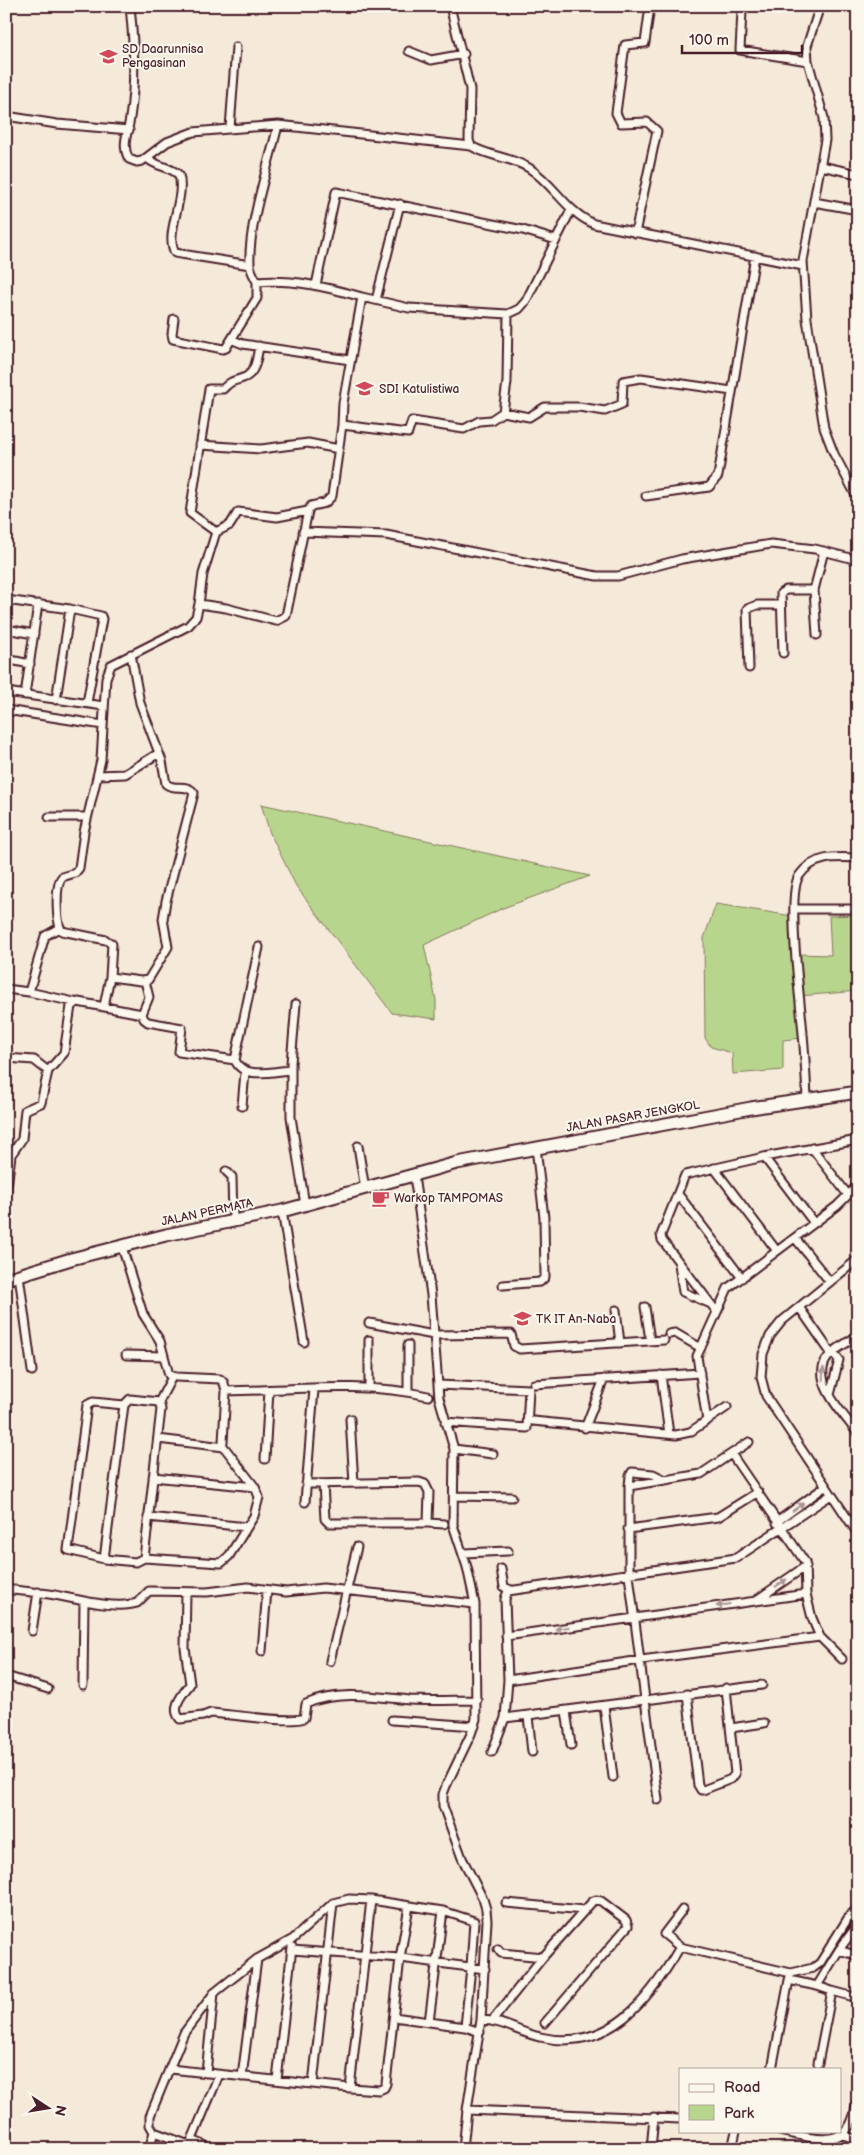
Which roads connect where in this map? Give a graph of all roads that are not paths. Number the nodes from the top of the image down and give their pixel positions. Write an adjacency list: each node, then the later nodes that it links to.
1 (130, 6): 13 (street)
2 (450, 6): 8 (street)
3 (650, 6): 22 (street)
4 (739, 6): 9 (street)
5 (820, 6): 9 (street)
6 (236, 47): 12 (street)
7 (409, 51): 8 (street)
8 (464, 54): 14 (street)
9 (808, 61): 16 (street)
10 (6, 116): 13 (street)
11 (278, 125): 12 (street); 14 (street); 25 (street)
12 (230, 128): 15 (street)
13 (129, 130): 15 (street)
14 (472, 146): 20 (street)
15 (147, 158): 25 (street)
16 (821, 166): 17 (street); 18 (street)
17 (858, 174)
18 (814, 202): 21 (street); 26 (street)
19 (400, 204): 23 (street); 28 (street); 30 (street)
20 (571, 210): 22 (street); 23 (street)
21 (858, 210)
22 (635, 233): 24 (street)
23 (556, 240): 31 (street)
24 (756, 256): 26 (street); 36 (street)
25 (250, 265): 27 (street)
26 (803, 266): 42 (street)
27 (257, 282): 28 (street); 33 (street)
28 (316, 285): 29 (street)
29 (362, 297): 30 (street); 35 (street)
30 (376, 300): 31 (street)
31 (508, 314): 37 (street)
32 (174, 320): 33 (street)
33 (233, 340): 34 (street)
34 (259, 346): 35 (street); 39 (street)
35 (350, 360): 38 (street)
36 (732, 391): 37 (street); 41 (street)
37 (503, 412): 38 (street)
38 (342, 426): 40 (street)
39 (200, 445): 40 (street); 44 (street)
40 (339, 449): 43 (street)
41 (646, 496)
42 (858, 499)
43 (308, 511): 44 (street); 45 (street)
44 (216, 532): 51 (street)
45 (304, 532): 46 (street); 51 (street)
46 (824, 551): 47 (street); 48 (street)
47 (858, 560)
48 (814, 590): 52 (street); 56 (street)
49 (6, 600): 50 (street)
50 (38, 604): 53 (street); 55 (street)
51 (199, 604): 57 (street)
52 (781, 605): 58 (street); 61 (street)
53 (70, 609): 64 (street); 65 (street)
54 (6, 629): 55 (street)
55 (34, 634): 60 (street)
56 (817, 636)
57 (131, 654): 66 (street); 69 (street)
58 (783, 654)
59 (6, 659): 60 (street)
60 (30, 664): 63 (street)
61 (749, 668)
62 (6, 692): 63 (street)
63 (25, 695): 64 (street)
64 (56, 700): 65 (street)
65 (87, 704): 66 (street)
66 (104, 706): 68 (street)
67 (6, 710): 68 (street)
68 (102, 725): 70 (street)
69 (159, 753): 70 (street); 79 (street)
70 (98, 775): 72 (street)
71 (49, 817): 72 (street)
72 (87, 817): 76 (street)
73 (858, 858): 74 (street)
74 (794, 909): 75 (street); 92 (street)
75 (858, 909)
76 (59, 928): 78 (street); 81 (street)
77 (259, 947): 87 (street)
78 (110, 977): 79 (street); 84 (street)
79 (145, 980): 85 (street)
80 (6, 989): 81 (street)
81 (29, 992): 82 (street)
82 (74, 1002): 84 (street); 89 (street)
83 (296, 1004): 88 (street)
84 (104, 1006): 85 (street)
85 (142, 1014): 87 (street)
86 (6, 1058): 89 (street)
87 (235, 1060): 90 (street)
88 (291, 1070): 90 (street); 107 (street)
89 (48, 1071): 104 (street)
90 (245, 1072): 93 (street)
91 (858, 1092): 92 (main road, JALAN PASAR JENGKOL)
92 (807, 1098): 96 (main road, JALAN PASAR JENGKOL)
93 (242, 1106)
94 (858, 1140): 97 (street)
95 (358, 1146): 103 (street)
96 (536, 1147): 101 (main road, JALAN PASAR JENGKOL); 120 (street)
97 (812, 1148): 98 (street); 106 (street)
98 (764, 1157): 99 (street); 110 (street)
99 (714, 1168): 105 (street); 113 (street)
100 (226, 1171): 109 (street)
101 (414, 1176): 103 (main road, JALAN PERMATA); 127 (street)
102 (858, 1185): 106 (street)
103 (365, 1189): 107 (main road, JALAN PERMATA)
104 (6, 1193)
105 (678, 1194): 115 (street); 117 (street)
106 (848, 1195): 110 (street)
107 (305, 1205): 108 (main road, JALAN PERMATA)
108 (282, 1210): 109 (main road, JALAN PERMATA); 131 (street)
109 (233, 1221): 112 (main road, JALAN PERMATA)
110 (814, 1223): 111 (street)
111 (795, 1238): 113 (street); 119 (street)
112 (122, 1247): 116 (main road, JALAN PERMATA); 137 (street)
113 (778, 1251): 117 (street)
114 (858, 1259): 119 (street)
115 (679, 1262): 121 (street); 121 (street)
116 (19, 1274): 118 (main road, JALAN PERMATA); 138 (street)
117 (742, 1278): 125 (street)
118 (6, 1279)
119 (830, 1282): 123 (street)
120 (503, 1285)
121 (711, 1304): 125 (street)
122 (645, 1307): 130 (street)
123 (799, 1307): 135 (street); 175 (street)
124 (616, 1310): 132 (street)
125 (717, 1312): 134 (street)
126 (369, 1323): 127 (street)
127 (434, 1335): 132 (street); 144 (street)
128 (858, 1335): 135 (street)
129 (368, 1340): 145 (street)
130 (650, 1340): 132 (street); 134 (street)
131 (304, 1342)
132 (620, 1343)
133 (408, 1345): 149 (street)
134 (701, 1348): 139 (street)
135 (832, 1353): 150 (street); 150 (street, one-way to 135)
136 (126, 1354): 137 (street)
137 (164, 1356): 141 (street)
138 (32, 1371)
139 (700, 1373): 140 (street); 157 (street)
140 (661, 1375): 142 (street); 160 (street)
141 (172, 1376): 148 (street); 152 (street)
142 (604, 1379): 143 (street); 159 (street)
143 (534, 1384)
144 (438, 1385): 158 (street); 158 (street)
145 (369, 1387): 146 (street); 149 (street)
146 (314, 1389): 147 (street); 172 (street)
147 (269, 1390): 148 (street); 168 (street)
148 (226, 1391): 163 (street)
149 (408, 1391): 151 (street)
150 (830, 1395): 161 (street)
151 (428, 1396)
152 (159, 1402): 153 (street); 162 (street)
153 (124, 1405): 194 (street); 194 (street)
154 (728, 1407): 157 (street)
155 (350, 1419): 171 (street)
156 (534, 1421): 159 (street)
157 (707, 1421): 160 (street)
158 (445, 1422): 165 (street)
159 (585, 1428): 160 (street)
160 (669, 1434)
161 (858, 1434)
162 (158, 1439): 169 (street); 176 (street)
163 (223, 1442)
164 (749, 1442): 167 (street)
165 (454, 1449): 166 (street); 179 (street)
166 (493, 1454)
167 (732, 1455): 170 (street); 177 (street)
168 (265, 1459)
169 (153, 1477): 176 (street); 182 (street)
170 (665, 1480): 174 (street); 174 (street)
171 (354, 1483): 173 (street); 184 (street)
172 (306, 1484): 173 (street); 181 (street)
173 (323, 1484): 184 (street)
174 (629, 1486): 187 (street)
175 (826, 1486): 178 (street); 183 (street, one-way to 175)
176 (255, 1487): 186 (street)
177 (758, 1492): 183 (street); 187 (street)
178 (831, 1495): 188 (street); 190 (street)
179 (454, 1496): 180 (street); 193 (street)
180 (512, 1497)
181 (304, 1502)
182 (148, 1517): 186 (street); 195 (street)
183 (778, 1521): 188 (street); 189 (street)
184 (428, 1523): 185 (street)
185 (444, 1524)
186 (247, 1526): 195 (street)
187 (628, 1528): 198 (street)
188 (783, 1528): 189 (street); 196 (street)
189 (775, 1531): 198 (street)
190 (858, 1534)
191 (356, 1547): 202 (street)
192 (508, 1551): 193 (street)
193 (463, 1553): 208 (street)
194 (104, 1558): 195 (street)
195 (144, 1558)
196 (806, 1566): 205 (street); 207 (street, one-way to 196)
197 (501, 1569): 201 (street)
198 (629, 1575): 201 (street); 209 (street)
199 (6, 1589): 203 (street)
200 (267, 1590): 202 (street); 204 (street); 213 (street)
201 (511, 1590): 211 (street)
202 (347, 1591): 208 (street); 216 (street)
203 (38, 1592): 206 (street); 210 (street)
204 (186, 1592): 206 (street); 224 (street)
205 (806, 1594): 207 (street); 212 (street)
206 (84, 1601): 219 (street)
207 (755, 1601): 209 (street, one-way to 209)
208 (475, 1604): 224 (street)
209 (635, 1617): 211 (street, one-way to 211); 215 (street)
210 (32, 1631)
211 (506, 1636): 218 (street)
212 (820, 1637): 214 (street); 215 (street)
213 (262, 1651)
214 (842, 1659)
215 (641, 1660): 218 (street); 225 (street)
216 (330, 1661)
217 (6, 1676): 222 (street)
218 (508, 1680): 229 (street)
219 (83, 1685)
220 (762, 1685): 221 (street)
221 (726, 1688): 223 (street); 233 (street)
222 (48, 1689)
223 (687, 1694): 225 (street); 233 (street)
224 (477, 1700): 232 (street)
225 (646, 1700): 226 (street); 238 (street)
226 (604, 1706): 227 (street); 237 (street)
227 (566, 1711): 228 (street); 234 (street)
228 (528, 1716): 229 (street); 236 (street)
229 (504, 1718): 235 (street)
230 (392, 1720): 232 (street)
231 (764, 1723): 233 (street)
232 (475, 1726): 261 (street)
233 (731, 1728)
234 (571, 1745)
235 (492, 1752)
236 (532, 1752)
237 (614, 1777)
238 (658, 1800)
239 (371, 1900): 240 (street); 242 (street); 254 (street)
240 (333, 1903): 248 (street); 253 (street)
241 (506, 1903): 245 (street)
242 (409, 1906): 246 (street); 256 (street)
243 (683, 1909): 249 (street)
244 (858, 1909): 262 (street)
245 (584, 1910): 257 (street); 271 (street)
246 (442, 1911): 259 (street); 260 (street)
247 (858, 1924): 252 (street)
248 (293, 1939): 251 (street); 258 (street)
249 (680, 1947): 262 (street); 269 (street)
250 (498, 1949): 257 (street)
251 (292, 1950): 253 (street); 280 (street)
252 (839, 1950): 255 (street); 263 (street)
253 (327, 1951): 254 (street); 281 (street)
254 (364, 1955): 256 (street); 282 (street)
255 (858, 1956)
256 (400, 1958): 259 (street); 267 (street)
257 (543, 1958): 269 (street)
258 (257, 1959): 265 (street); 279 (street)
259 (436, 1963): 260 (street); 270 (street)
260 (471, 1967): 261 (street); 272 (street)
261 (484, 1969): 268 (street)
262 (790, 1976): 263 (street); 275 (street)
263 (818, 1986): 264 (street)
264 (832, 1991): 266 (street); 274 (street)
265 (214, 1993): 276 (street); 277 (street)
266 (858, 1998)
267 (394, 2017): 270 (street); 282 (street)
268 (481, 2020): 269 (street); 273 (street)
269 (493, 2020)
270 (429, 2022): 272 (street)
271 (545, 2023)
272 (465, 2027): 273 (street)
273 (480, 2032): 284 (street)
274 (818, 2063)
275 (772, 2068)
276 (170, 2069): 277 (street); 288 (street)
277 (206, 2073): 278 (street)
278 (219, 2075): 279 (street); 293 (street)
279 (242, 2077): 280 (street)
280 (277, 2080): 281 (street)
281 (313, 2084): 282 (street)
282 (350, 2088)
283 (858, 2099): 285 (street)
284 (467, 2110): 286 (street); 296 (street)
285 (856, 2114): 291 (street)
286 (654, 2117): 287 (street); 297 (street)
287 (679, 2119)
288 (154, 2132): 293 (street); 294 (street)
289 (736, 2132): 298 (street)
290 (785, 2132): 291 (street)
291 (840, 2134): 292 (street)
292 (858, 2140)
293 (190, 2145): 295 (street)
294 (149, 2149)
295 (206, 2149)
296 (464, 2149)
297 (651, 2149)
298 (732, 2149)

